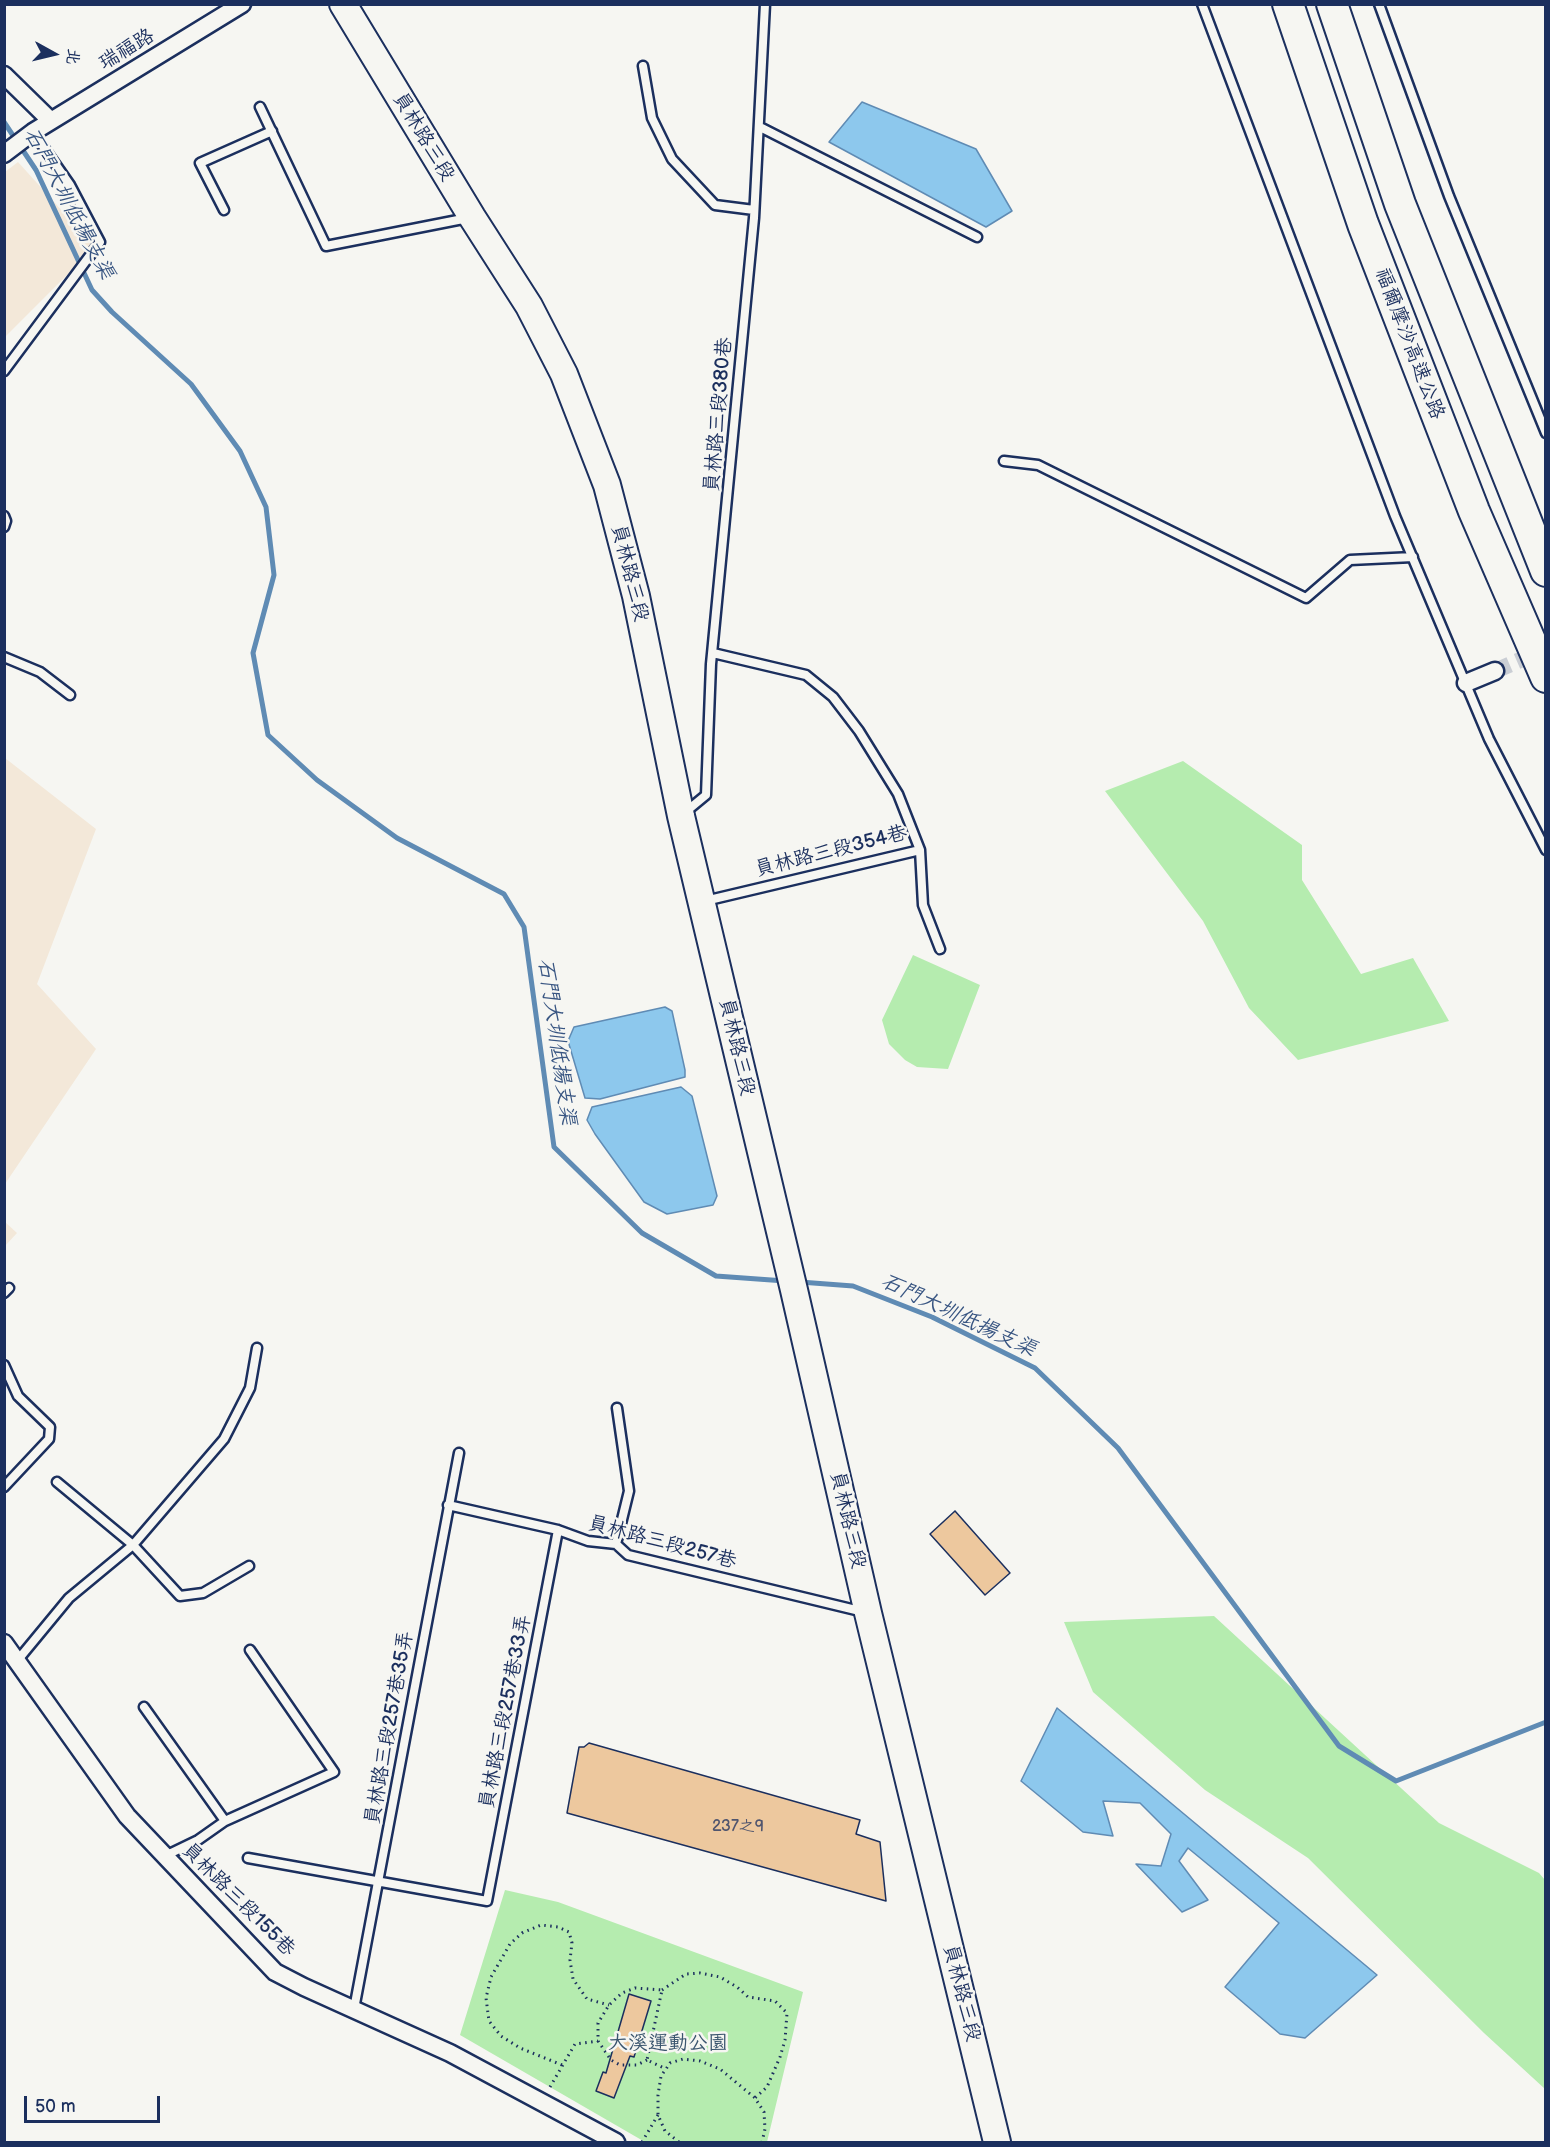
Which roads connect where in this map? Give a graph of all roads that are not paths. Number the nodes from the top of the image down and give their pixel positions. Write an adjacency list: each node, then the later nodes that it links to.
1 (242, 4): 11 (street, 瑞福路)
2 (343, 4): 18 (main road, 員林路三段)
3 (765, 4): 12 (lane, 員林路三段380巷)
4 (1202, 4): 25 (lane)
5 (1288, 4): 30 (highway, 福爾摩沙高速公路)
6 (1332, 4): 26 (highway)
7 (1379, 4): 21 (lane)
8 (643, 66): 17 (lane)
9 (4, 75): 11 (street)
10 (260, 107): 13 (lane)
11 (51, 121): 14 (street, 瑞福路)
12 (760, 127): 17 (lane, 員林路三段380巷); 19 (lane)
13 (272, 131): 16 (lane); 18 (lane)
14 (29, 134): 15 (street, 瑞福路); 20 (lane)
15 (8, 151)
16 (224, 210)
17 (754, 210): 27 (lane, 員林路三段380巷)
18 (472, 217): 33 (main road, 員林路三段)
19 (977, 237)
20 (4, 371)
21 (1545, 433)
22 (1004, 461): 25 (lane)
23 (4, 516): 24 (lane)
24 (4, 527)
25 (1413, 557): 31 (lane)
26 (1545, 571)
27 (713, 653): 33 (lane, 員林路三段380巷); 34 (lane, 員林路三段354巷)
28 (4, 657): 32 (lane)
29 (1495, 671): 31 (street)
30 (1545, 677)
31 (1466, 683): 35 (lane)
32 (70, 695)
33 (681, 816): 36 (main road, 員林路三段)
34 (920, 850): 36 (lane, 員林路三段354巷); 37 (lane)
35 (1545, 850)
36 (701, 902): 49 (main road, 員林路三段)
37 (940, 949)
38 (256, 1348): 47 (lane)
39 (4, 1365): 43 (lane)
40 (617, 1408): 46 (lane)
41 (459, 1453): 44 (lane, 員林路三段257巷35弄)
42 (57, 1482): 47 (lane)
43 (4, 1487)
44 (448, 1505): 45 (lane, 員林路三段257巷); 57 (lane, 員林路三段257巷35弄)
45 (558, 1530): 46 (lane, 員林路三段257巷); 57 (lane, 員林路三段257巷33弄)
46 (616, 1544): 49 (lane, 員林路三段257巷)
47 (133, 1545): 48 (lane); 52 (lane)
48 (249, 1566)
49 (868, 1613): 60 (main road, 員林路三段)
50 (4, 1643): 52 (street, 員林路三段155巷)
51 (250, 1650): 54 (lane)
52 (17, 1661): 55 (street, 員林路三段155巷)
53 (144, 1707): 54 (lane)
54 (225, 1821): 55 (lane)
55 (160, 1851): 58 (street, 員林路三段155巷)
56 (248, 1858): 57 (lane)
57 (378, 1882): 58 (lane, 員林路三段257巷35弄)
58 (354, 2009): 59 (street, 員林路三段155巷)
59 (616, 2142)
60 (997, 2142)

